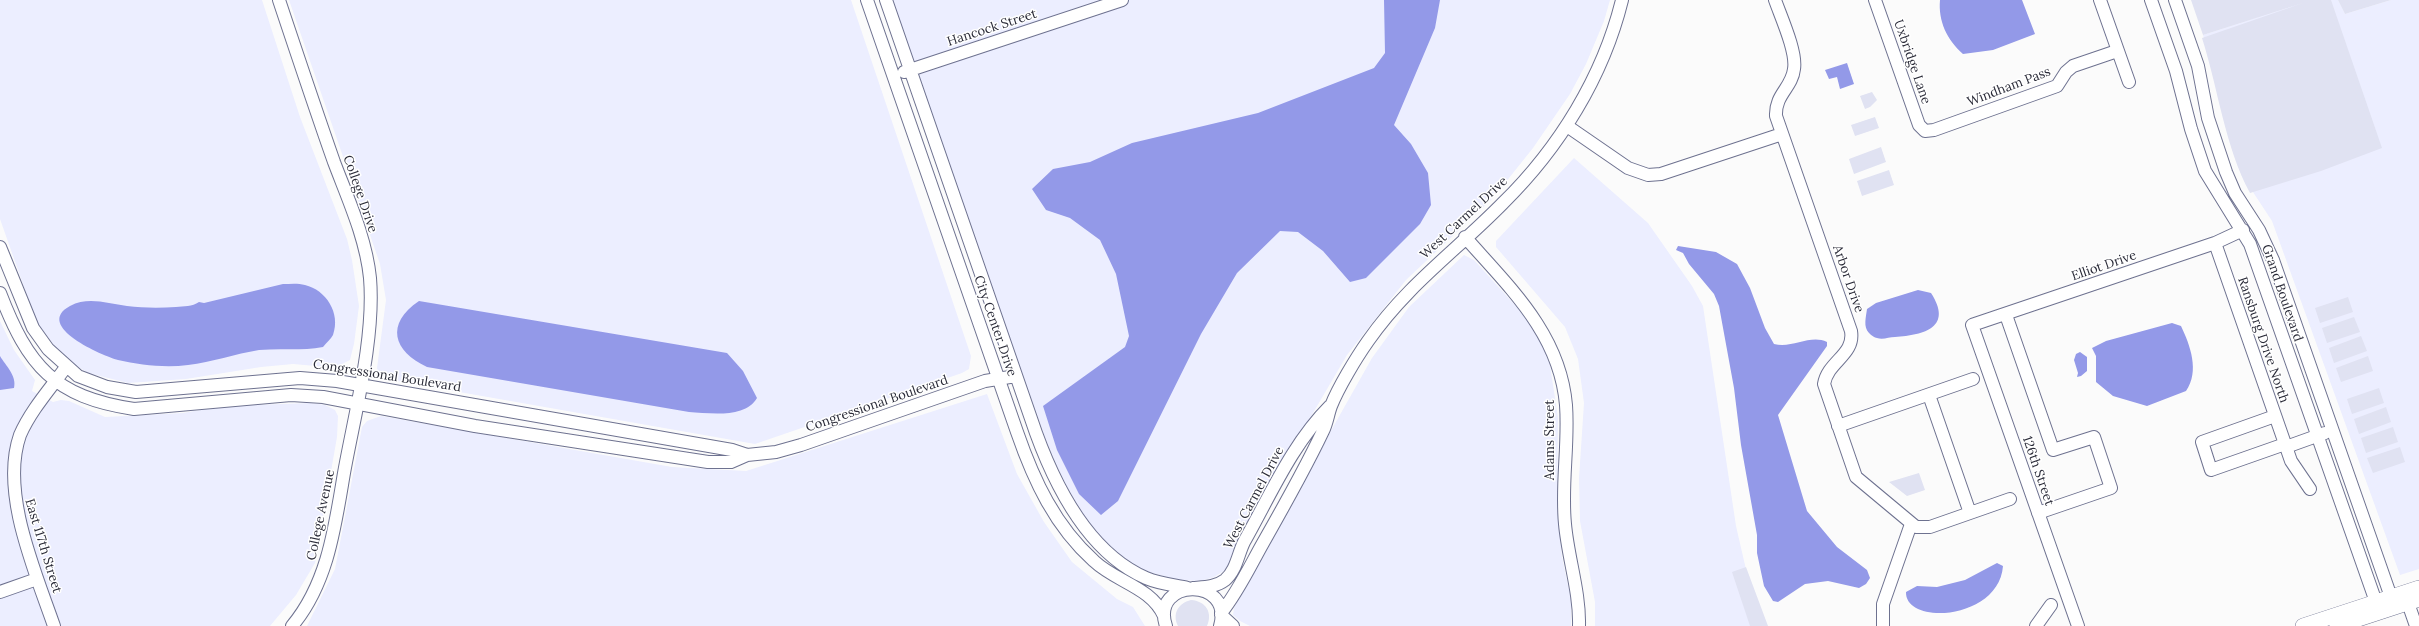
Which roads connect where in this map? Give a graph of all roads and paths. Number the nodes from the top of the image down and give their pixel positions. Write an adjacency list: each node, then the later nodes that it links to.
1 (279, 0): 30 (street, College Drive)
2 (867, 0): 13 (street, City Center Drive)
3 (886, 0): 12 (street, City Center Drive)
4 (1122, 0): 12 (street, Hancock Street)
5 (1622, 0): 15 (street, West Carmel Drive)
6 (1775, 0): 17 (street, Arbor Drive)
7 (1875, 0): 16 (street, Uxbridge Lane)
8 (2100, 0): 11 (street)
9 (2151, 0): 18 (street, Grand Boulevard)
10 (2175, 0): 36 (street, Grand Boulevard)
11 (2117, 51): 14 (street); 16 (street, Windham Pass)
12 (910, 70): 13 (street, Hancock Street); 26 (street, City Center Drive)
13 (893, 75): 27 (street, City Center Drive)
14 (2129, 82)
15 (1567, 126): 17 (street); 19 (street, West Carmel Drive)
16 (1925, 130)
17 (1782, 134): 35 (street, Arbor Drive)
18 (2243, 230): 20 (street, Elliot Drive); 37 (street, Grand Boulevard)
19 (1465, 237): 33 (street, West Carmel Drive); 58 (street, Adams Street)
20 (2215, 243): 23 (street, Elliot Drive); 34 (street, Ransburg Drive North)
21 (0, 247): 25 (street, Congressional Boulevard)
22 (0, 293): 29 (street, Congressional Boulevard)
23 (2006, 315): 24 (street, Elliot Drive); 43 (street)
24 (1972, 325): 43 (street, 126th Street)
25 (66, 367): 29 (street, East 117th Street); 30 (street, Congressional Boulevard)
26 (1016, 376): 27 (street, Congressional Boulevard); 46 (street, City Center Drive)
27 (999, 379): 39 (street, Congressional Boulevard); 54 (street, City Center Drive)
28 (1973, 379): 31 (street)
29 (55, 382): 32 (street, Congressional Boulevard); 45 (street, East 117th Street)
30 (360, 384): 32 (street, College Drive); 39 (street, Congressional Boulevard)
31 (1929, 395): 35 (street); 42 (street)
32 (356, 403): 39 (street, Congressional Boulevard); 56 (street, College Avenue)
33 (1331, 405): 46 (street, West Carmel Drive); 53 (street, West Carmel Drive)
34 (2275, 416): 38 (street, Ransburg Drive North); 38 (street)
35 (1838, 426): 44 (street, Arbor Drive)
36 (2334, 430): 37 (street); 49 (street, Grand Boulevard)
37 (2318, 435): 38 (street); 51 (street, Grand Boulevard)
38 (2286, 445): 40 (street, Ransburg Drive North)
39 (747, 455)
40 (2310, 489)
41 (2010, 499): 42 (street)
42 (1970, 513): 44 (street)
43 (2038, 513): 61 (street, 126th Street)
44 (1911, 524): 59 (street)
45 (38, 579): 48 (street); 55 (street, East 117th Street)
46 (1190, 588): 53 (street); 54 (street)
47 (2419, 588): 49 (main road)
48 (0, 592)
49 (2391, 597): 51 (main road)
50 (2413, 601): 63 (main road); 64 (street)
51 (2376, 602): 62 (main road)
52 (2051, 605): 60 (street)
53 (1220, 618): 57 (street)
54 (1165, 621)
55 (54, 626)
56 (292, 626)
57 (1234, 626)
58 (1579, 626)
59 (1883, 626)
60 (2036, 626)
61 (2078, 626)
62 (2303, 626)
63 (2337, 626)
64 (2416, 626)

